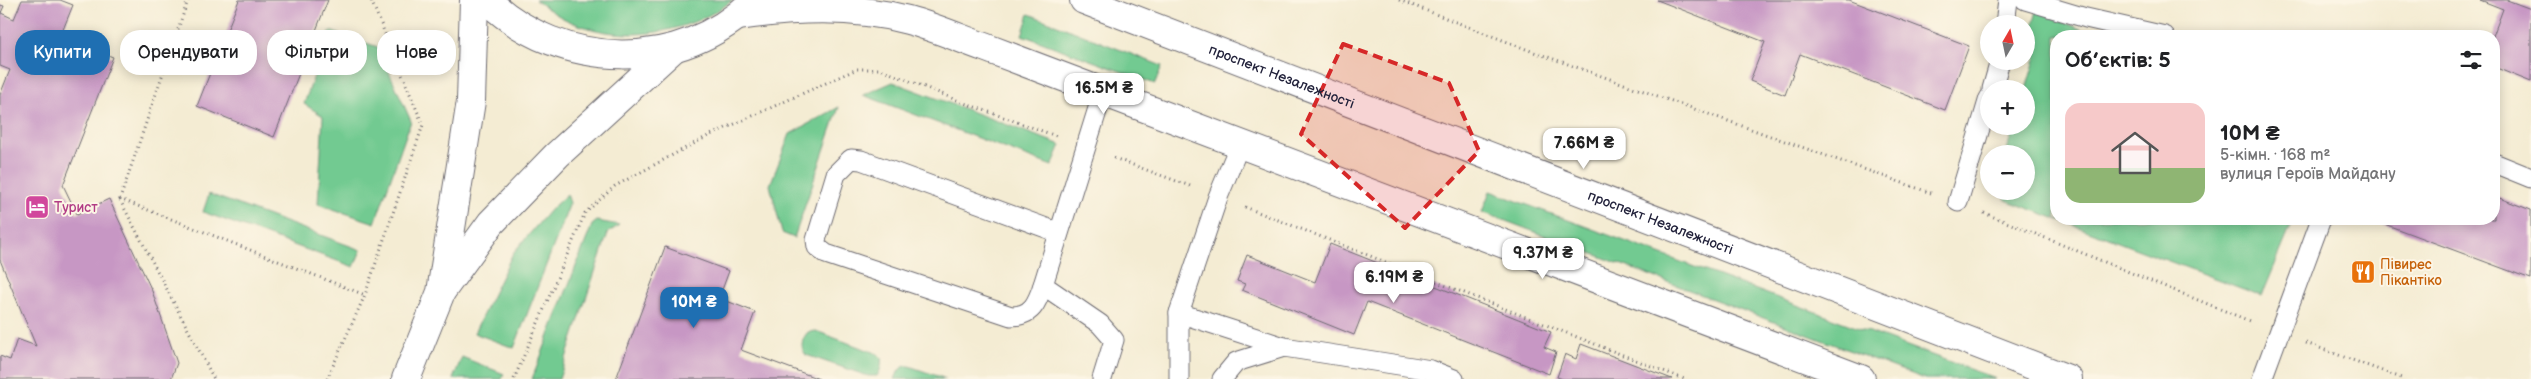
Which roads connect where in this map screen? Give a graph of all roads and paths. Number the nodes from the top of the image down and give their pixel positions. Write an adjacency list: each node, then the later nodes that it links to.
1 (188, 0): 19 (path)
2 (371, 0): 25 (path)
3 (474, 0): 24 (main road)
4 (487, 0): 12 (main road)
5 (1084, 0): 38 (main road, проспект Незалежності)
6 (1399, 0): 20 (path)
7 (2008, 0): 10 (lane)
8 (2025, 0): 11 (lane)
9 (747, 8): 12 (main road); 13 (main road)
10 (2006, 15)
11 (2139, 30)
12 (674, 48): 24 (main road)
13 (1103, 92): 15 (main road); 22 (lane)
14 (1980, 128): 20 (lane)
15 (1240, 144): 18 (lane); 37 (main road)
16 (2500, 165): 17 (lane)
17 (2531, 178)
18 (1218, 197): 26 (lane); 36 (path)
19 (120, 199): 25 (path); 29 (path)
20 (1958, 202): 27 (path)
21 (2319, 225): 27 (lane)
22 (1057, 232): 23 (lane); 23 (lane)
23 (1042, 285): 32 (lane)
24 (441, 292): 31 (main road)
25 (365, 296): 30 (path)
26 (1180, 312): 28 (lane); 33 (lane)
27 (2278, 332): 39 (lane); 40 (path)
28 (1284, 347): 34 (lane); 35 (lane)
29 (214, 379)
30 (327, 379)
31 (406, 379)
32 (1102, 379)
33 (1179, 379)
34 (1222, 379)
35 (1454, 379)
36 (1684, 379)
37 (1861, 379)
38 (2068, 379)
39 (2262, 379)
40 (2404, 379)

